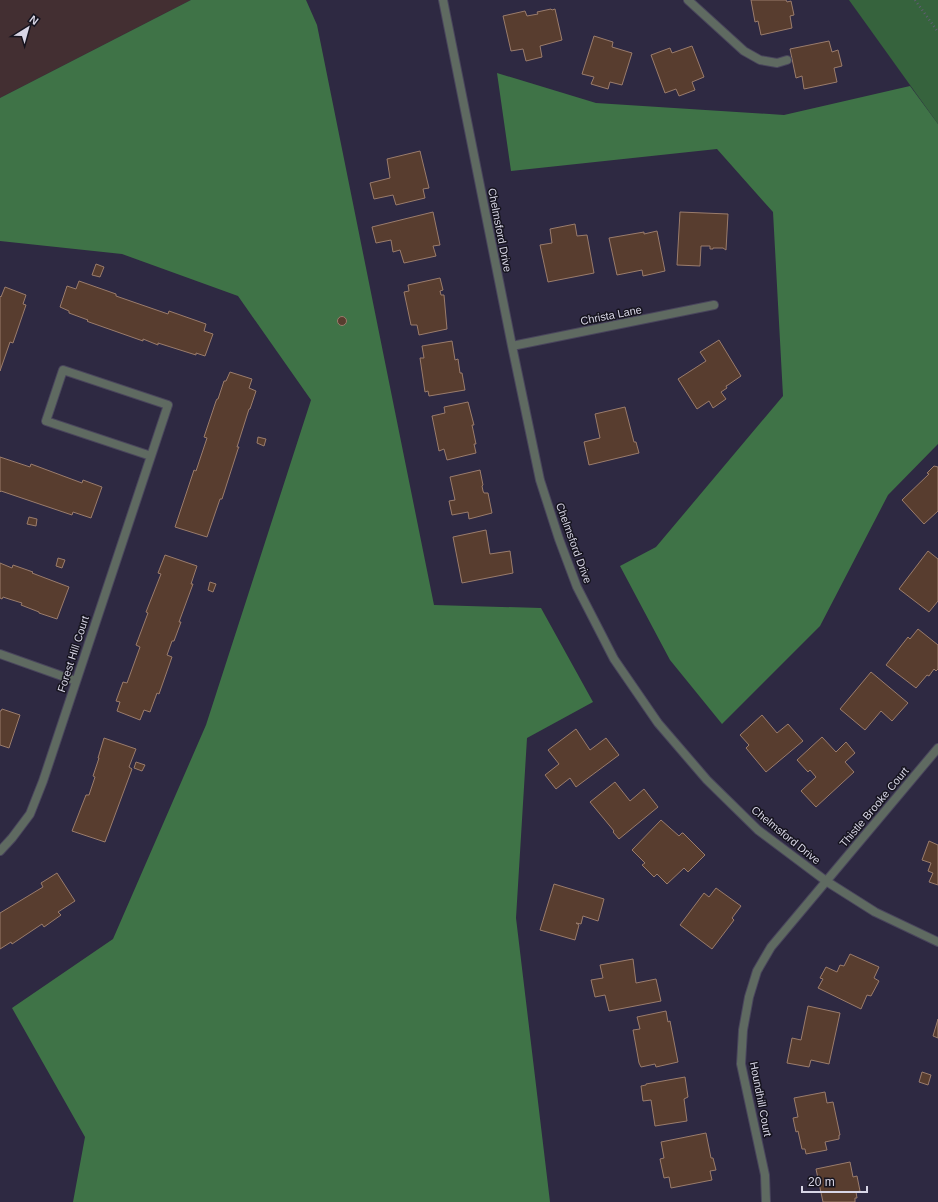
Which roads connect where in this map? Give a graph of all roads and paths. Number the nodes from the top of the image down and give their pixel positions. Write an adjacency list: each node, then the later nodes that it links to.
1 (443, 0): 7 (street, Chelmsford Drive)
2 (688, 0): 5 (street)
3 (915, 0): 4 (path)
4 (938, 32)
5 (787, 60)
6 (714, 305): 7 (street, Christa Lane)
7 (512, 346): 13 (street, Chelmsford Drive)
8 (151, 456): 8 (street, Forest Hill Court); 10 (street, Forest Hill Court)
9 (0, 654): 10 (street)
10 (76, 680): 12 (street, Forest Hill Court)
11 (938, 748): 13 (street, Thistle Brooke Court)
12 (0, 851)
13 (826, 881): 14 (street, Chelmsford Drive); 15 (street, Houndhill Court)
14 (938, 942)
15 (766, 1202)

